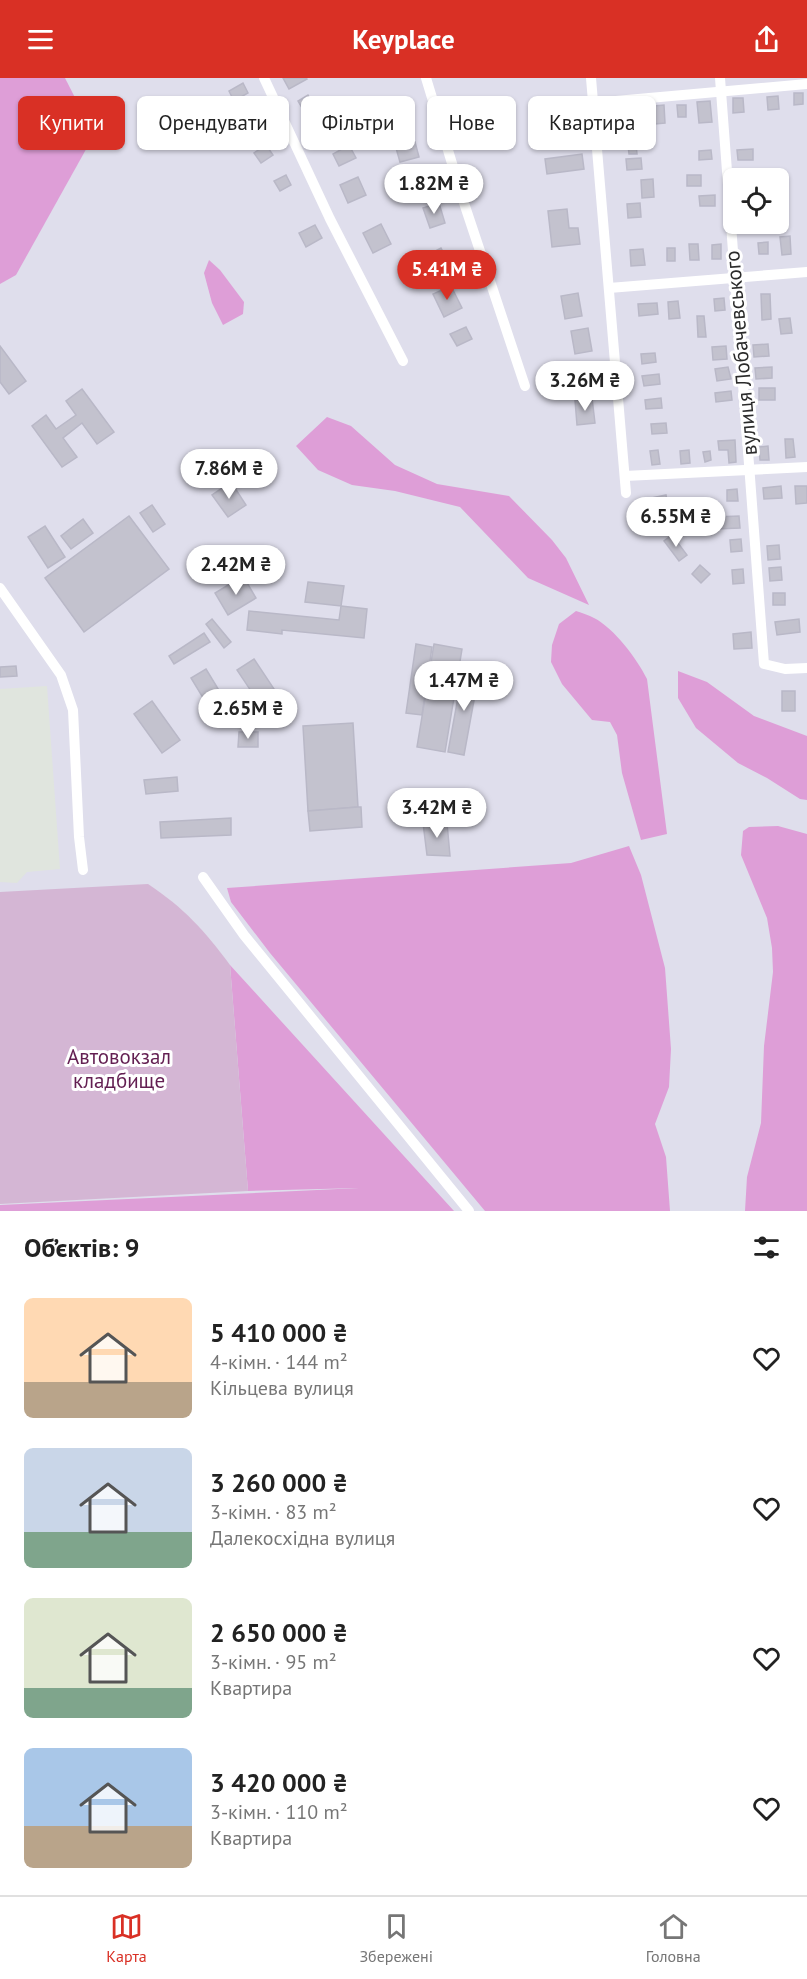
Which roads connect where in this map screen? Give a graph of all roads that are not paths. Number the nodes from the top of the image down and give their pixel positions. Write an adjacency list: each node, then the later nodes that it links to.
1 (264, 78): 13 (street)
2 (426, 78): 14 (street)
3 (591, 78): 7 (street)
4 (720, 78): 6 (street, вулиця Лобачевського)
5 (807, 84): 6 (street)
6 (721, 91): 8 (street); 11 (street, вулиця Лобачевського)
7 (592, 96)
8 (656, 97)
9 (597, 150): 12 (street)
10 (807, 272): 11 (street)
11 (735, 277): 12 (street); 16 (street, вулиця Лобачевського)
12 (609, 288): 17 (street)
13 (403, 361)
14 (525, 386)
15 (807, 467): 16 (street)
16 (751, 470): 17 (street); 20 (street, вулиця Лобачевського)
17 (625, 476): 18 (street)
18 (626, 493)
19 (0, 588): 21 (street)
20 (807, 668)
21 (83, 870)
22 (203, 877): 23 (street)
23 (469, 1211)

